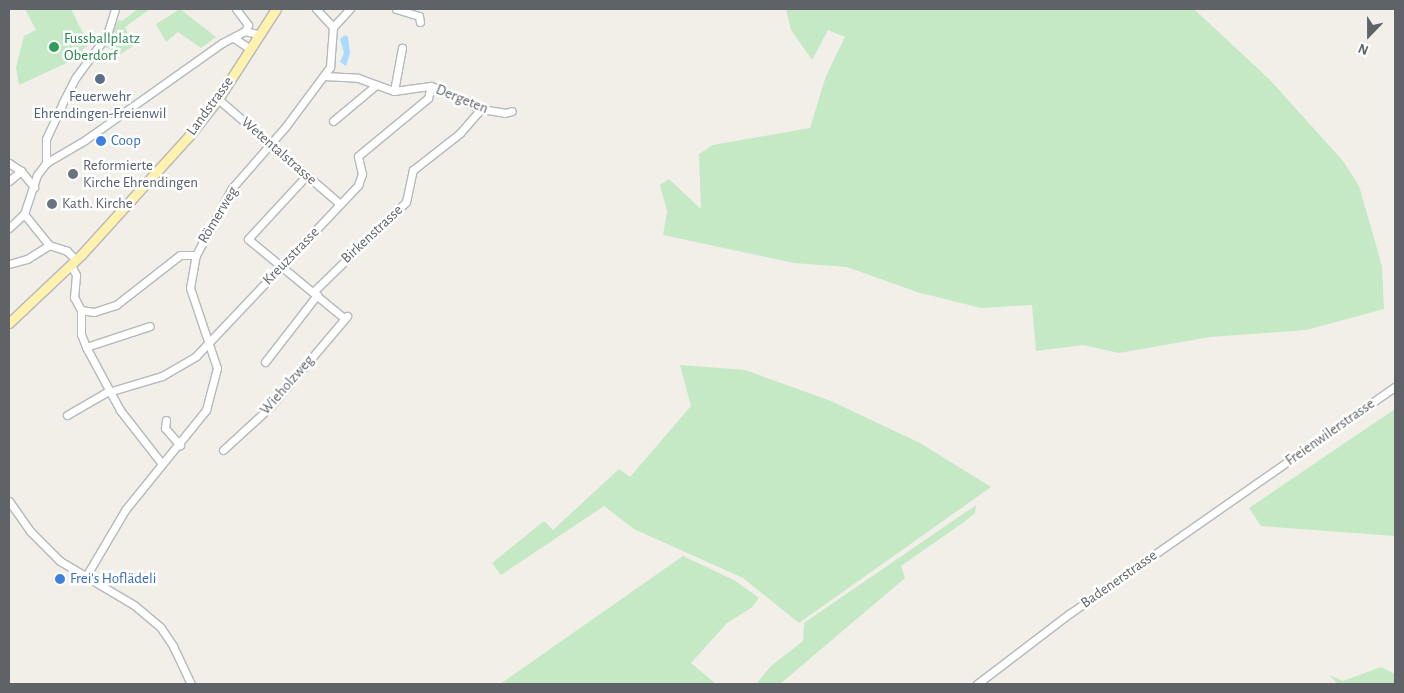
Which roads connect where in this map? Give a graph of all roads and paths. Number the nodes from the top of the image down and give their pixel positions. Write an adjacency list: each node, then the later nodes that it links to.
1 (115, 9): 23 (street)
2 (236, 9): 9 (street)
3 (276, 9): 10 (main road, Landstrasse)
4 (316, 9): 8 (street)
5 (350, 9): 8 (street)
6 (396, 9): 7 (street)
7 (420, 22)
8 (333, 27): 14 (street, Römerweg)
9 (246, 31): 10 (street); 11 (street)
10 (257, 34): 12 (main road, Landstrasse)
11 (234, 38): 12 (street); 23 (street)
12 (249, 48): 18 (main road, Landstrasse)
13 (402, 48): 17 (street)
14 (324, 76): 15 (street, Dergeten); 22 (street, Römerweg)
15 (376, 84): 17 (street, Dergeten); 21 (street)
16 (431, 86): 17 (street, Dergeten); 19 (street, Dergeten); 29 (street, Kreuzstrasse)
17 (394, 90)
18 (218, 99): 22 (street, Wetentalstrasse); 34 (main road, Landstrasse)
19 (481, 108): 20 (street, Dergeten); 37 (street, Birkenstrasse)
20 (512, 110)
21 (333, 121)
22 (271, 143): 26 (street, Wetentalstrasse); 33 (street, Römerweg)
23 (46, 162): 28 (street)
24 (9, 163): 25 (street)
25 (21, 171): 27 (street); 28 (street)
26 (307, 175): 29 (street, Wetentalstrasse); 36 (street)
27 (9, 181)
28 (34, 187): 30 (street)
29 (340, 204): 36 (street, Kreuzstrasse)
30 (24, 214): 31 (street); 32 (street)
31 (9, 228)
32 (49, 245): 34 (street); 35 (street)
33 (196, 255): 38 (street); 41 (street, Römerweg)
34 (74, 262): 38 (street); 39 (main road, Landstrasse)
35 (9, 264)
36 (282, 266): 37 (street); 41 (street, Kreuzstrasse)
37 (315, 293): 43 (street, Birkenstrasse); 49 (street, Wieholzweg)
38 (81, 310): 42 (street)
39 (9, 323)
40 (150, 326): 42 (street)
41 (209, 342): 45 (street, Kreuzstrasse); 48 (street, Römerweg)
42 (86, 347): 45 (street)
43 (265, 362)
44 (1395, 388): 51 (street, Freienwilerstrasse)
45 (109, 391): 46 (street, Kreuzstrasse); 50 (street)
46 (67, 415)
47 (166, 420): 48 (street)
48 (180, 445): 50 (street, Römerweg)
49 (223, 450)
50 (162, 464): 53 (street, Römerweg)
51 (1265, 477): 55 (street, Badenerstrasse)
52 (9, 501): 53 (street)
53 (85, 578): 54 (street)
54 (191, 684)
55 (977, 684)

